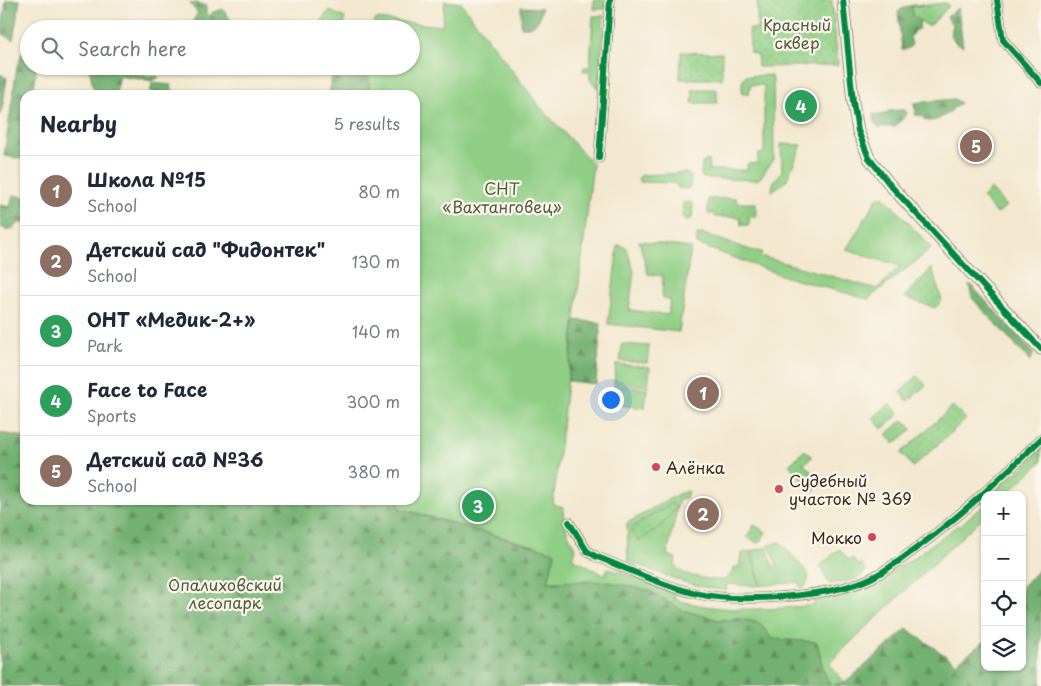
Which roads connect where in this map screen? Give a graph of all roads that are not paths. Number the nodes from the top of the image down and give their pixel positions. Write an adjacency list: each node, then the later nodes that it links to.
1 (610, 0): 5 (street)
2 (843, 0): 6 (street)
3 (998, 0): 4 (street)
4 (1041, 82)
5 (598, 158)
6 (1041, 349)
7 (1041, 439): 8 (street)
8 (569, 522)

